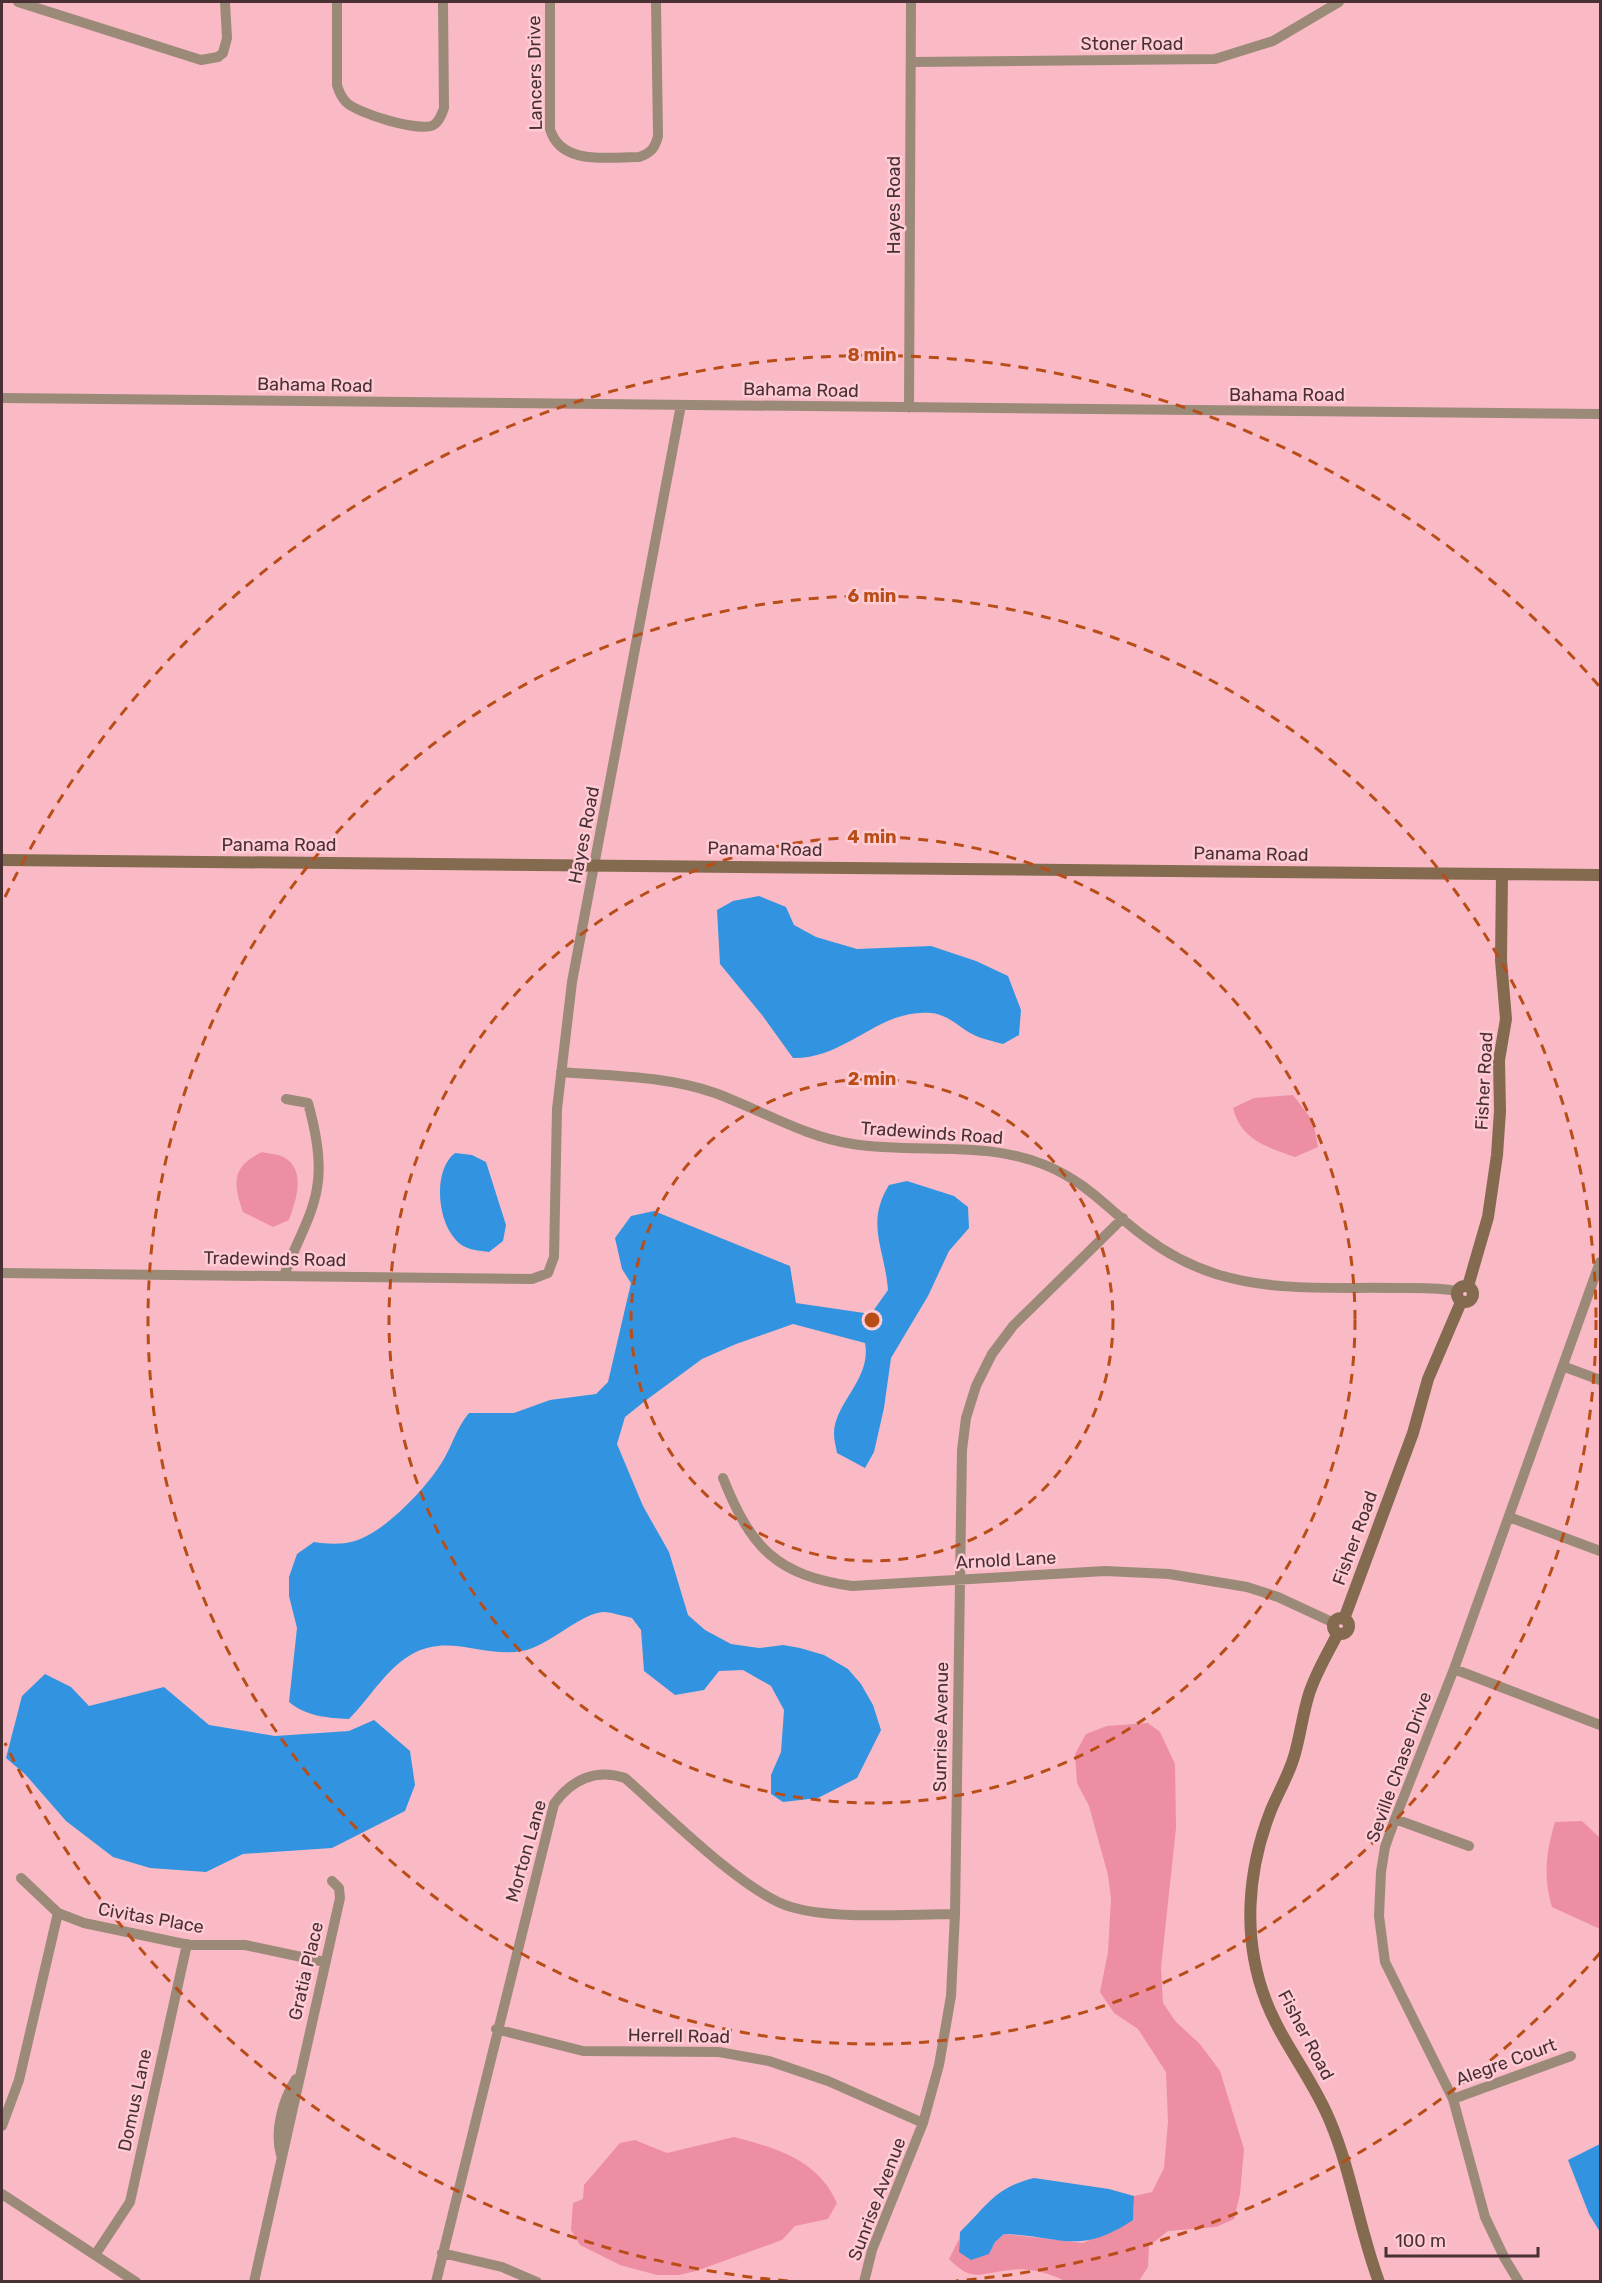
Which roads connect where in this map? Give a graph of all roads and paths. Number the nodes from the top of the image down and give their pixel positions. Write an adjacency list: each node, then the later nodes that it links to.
1 (18, 2): 2 (street)
2 (225, 2)
3 (337, 2): 4 (street)
4 (443, 2)
5 (550, 2): 6 (street, Lancers Drive)
6 (656, 2)
7 (911, 2): 9 (street, Hayes Road)
8 (1339, 2): 9 (street, Stoner Road)
9 (912, 62): 12 (street, Hayes Road)
10 (2, 398): 11 (street, Bahama Road)
11 (681, 405): 12 (street, Bahama Road); 15 (street, Hayes Road)
12 (909, 408): 13 (street, Bahama Road)
13 (1600, 414)
14 (2, 860): 15 (street, Panama Road)
15 (595, 865): 16 (street, Panama Road); 18 (street, Hayes Road)
16 (1502, 874): 17 (street, Panama Road); 25 (street, Fisher Road)
17 (1600, 875)
18 (561, 1072): 20 (street, Tradewinds Road); 23 (street, Hayes Road)
19 (286, 1099): 24 (street)
20 (1123, 1218): 25 (street, Tradewinds Road); 31 (street, Sunrise Avenue)
21 (1600, 1262): 26 (street, Seville Chase Drive)
22 (2, 1273): 24 (street, Tradewinds Road)
23 (548, 1273): 24 (street, Tradewinds Road)
24 (284, 1276)
25 (1462, 1293): 32 (street, Fisher Road)
26 (1564, 1367): 27 (street); 29 (street, Seville Chase Drive)
27 (1600, 1380)
28 (723, 1478): 31 (street, Arnold Lane)
29 (1509, 1516): 30 (street); 33 (street, Seville Chase Drive)
30 (1600, 1551)
31 (959, 1579): 32 (street, Arnold Lane); 40 (street, Sunrise Avenue)
32 (1339, 1625): 56 (street, Fisher Road)
33 (1454, 1669): 34 (street); 35 (street, Seville Chase Drive)
34 (1600, 1725)
35 (1395, 1819): 36 (street); 45 (street, Seville Chase Drive)
36 (1468, 1845)
37 (21, 1878): 39 (street, Civitas Place)
38 (333, 1881): 42 (street, Gratia Place)
39 (58, 1913): 41 (street, Civitas Place); 47 (street)
40 (956, 1914): 43 (street, Morton Lane); 46 (street, Sunrise Avenue)
41 (187, 1944): 42 (street, Civitas Place); 50 (street, Domus Lane)
42 (325, 1962): 52 (street, Gratia Place)
43 (496, 2029): 46 (street, Herrell Road); 49 (street, Morton Lane)
44 (1571, 2056): 45 (street, Alegre Court)
45 (1453, 2099): 57 (street, Seville Chase Drive)
46 (923, 2123): 55 (street, Sunrise Avenue)
47 (2, 2126)
48 (2, 2194): 50 (street)
49 (442, 2253): 53 (street, Morton Lane); 54 (street)
50 (95, 2255): 51 (street)
51 (135, 2282)
52 (254, 2282)
53 (436, 2282)
54 (537, 2282)
55 (864, 2282)
56 (1379, 2282)
57 (1519, 2282)

